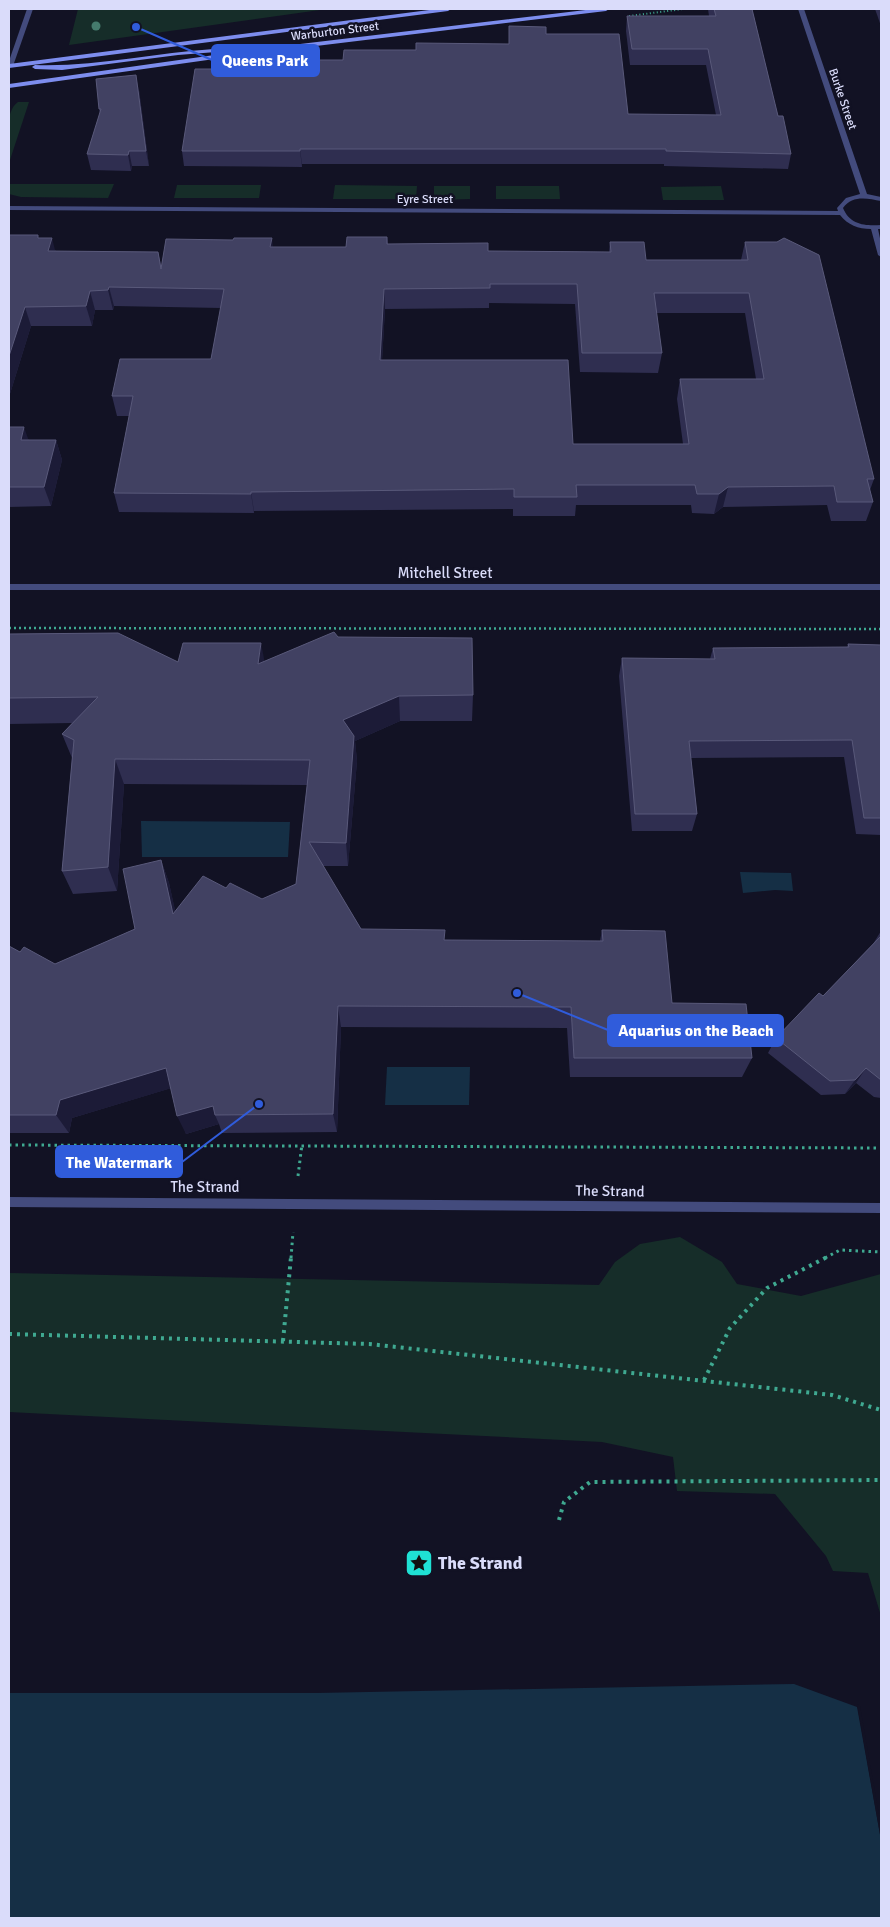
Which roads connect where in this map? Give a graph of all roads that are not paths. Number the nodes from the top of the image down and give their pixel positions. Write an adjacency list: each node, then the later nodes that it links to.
1 (30, 9): 6 (street)
2 (448, 9): 6 (main road, Warburton Street)
3 (606, 9): 5 (main road, Warburton Street)
4 (801, 9): 8 (street, Burke Street)
5 (250, 52): 6 (main road); 7 (main road, Warburton Street)
6 (9, 66)
7 (9, 86)
8 (864, 196): 9 (street); 11 (street)
9 (881, 199)
10 (9, 208): 11 (street, Eyre Street)
11 (841, 213): 12 (street)
12 (877, 228): 13 (street)
13 (881, 256)
14 (9, 587): 15 (street, Mitchell Street)
15 (881, 587)
16 (9, 1202): 17 (street, The Strand)
17 (881, 1208)

